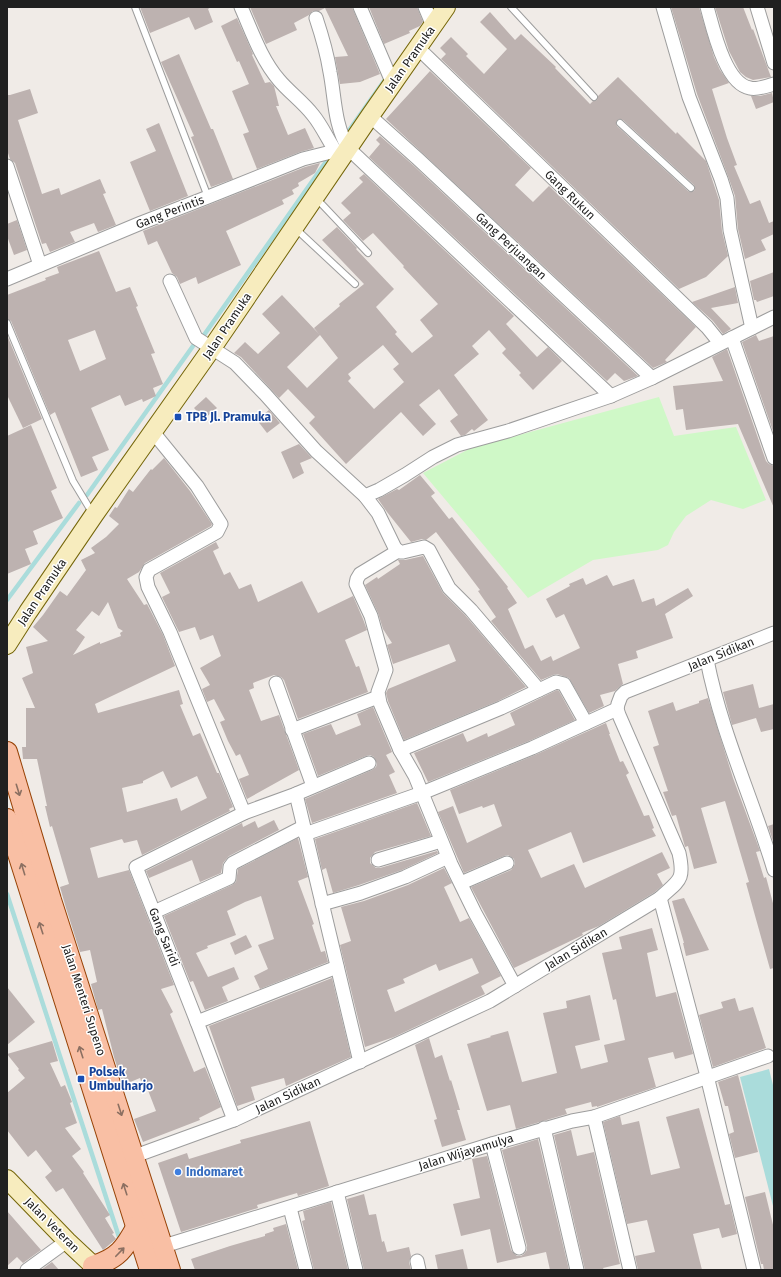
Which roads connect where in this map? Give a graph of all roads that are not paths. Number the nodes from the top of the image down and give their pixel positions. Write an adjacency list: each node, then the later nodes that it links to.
1 (135, 7): 22 (lane)
2 (241, 7): 19 (street)
3 (360, 7): 14 (street)
4 (425, 7): 11 (street)
5 (446, 7): 11 (main road, Jalan Pramuka)
6 (511, 7): 16 (lane)
7 (663, 7): 32 (street)
8 (707, 7): 15 (street)
9 (757, 7): 13 (street)
10 (316, 18): 19 (street)
11 (433, 26): 12 (main road, Jalan Pramuka)
12 (418, 48): 14 (main road, Jalan Pramuka); 33 (street, Gang Rukun)
13 (774, 63)
14 (393, 84): 17 (main road, Jalan Pramuka)
15 (774, 84)
16 (594, 97)
17 (370, 116): 19 (main road, Jalan Pramuka); 35 (street, Gang Perjuangan)
18 (620, 123): 21 (lane)
19 (339, 147): 22 (street, Gang Perintis); 23 (main road, Jalan Pramuka); 36 (street)
20 (7, 166): 26 (street)
21 (691, 188)
22 (208, 197): 26 (street, Gang Perintis)
23 (315, 197): 24 (main road, Jalan Pramuka); 25 (lane)
24 (295, 227): 29 (lane); 34 (main road, Jalan Pramuka)
25 (368, 254)
26 (40, 265): 27 (street, Gang Perintis)
27 (7, 279)
28 (170, 281): 34 (street)
29 (355, 284)
30 (774, 317): 32 (street)
31 (7, 323): 40 (lane)
32 (752, 328): 33 (street)
33 (726, 341): 35 (street); 38 (street, Gang Rukun)
34 (212, 348): 37 (main road, Jalan Pramuka); 39 (street)
35 (652, 378): 36 (street)
36 (611, 396): 39 (street)
37 (153, 432): 40 (main road, Jalan Pramuka); 57 (street)
38 (774, 458)
39 (365, 496): 41 (street)
40 (94, 515): 43 (main road, Jalan Pramuka)
41 (398, 551): 46 (street); 47 (street)
42 (773, 636): 44 (street, Jalan Sidikan)
43 (7, 645)
44 (707, 660): 48 (street, Jalan Sidikan); 64 (street)
45 (276, 683): 50 (street)
46 (540, 690): 49 (street); 51 (street)
47 (378, 697): 50 (street); 51 (street)
48 (617, 709): 49 (street); 66 (street, Jalan Sidikan)
49 (586, 723): 55 (street)
50 (292, 730): 54 (street)
51 (400, 750): 55 (street)
52 (7, 752): 67 (main road, Jalan Menteri Supeno, one-way to 67)
53 (369, 763): 54 (street)
54 (313, 786): 56 (street)
55 (422, 793): 59 (street); 60 (street)
56 (296, 794): 57 (street); 59 (street)
57 (244, 813): 69 (street, Gang Saridi)
58 (7, 819): 67 (main road, Jalan Menteri Supeno, one-way to 58)
59 (304, 831): 68 (street); 69 (street)
60 (441, 841): 61 (street); 62 (street)
61 (448, 857): 65 (street); 68 (street)
62 (378, 860)
63 (507, 863): 65 (street)
64 (773, 865)
65 (461, 883): 71 (street)
66 (660, 898): 71 (street, Jalan Sidikan); 75 (street)
67 (43, 903): 80 (main road, Jalan Menteri Supeno, one-way to 80); 84 (main road, Jalan Menteri Supeno, one-way to 67)
68 (322, 904): 70 (street)
69 (154, 912): 72 (street, Gang Saridi)
70 (337, 967): 72 (street); 74 (street)
71 (515, 986): 74 (street, Jalan Sidikan)
72 (197, 1022): 77 (street, Gang Saridi)
73 (768, 1056): 75 (street, Jalan Wijayamulya)
74 (360, 1062): 77 (street, Jalan Sidikan)
75 (707, 1076): 76 (street, Jalan Wijayamulya); 96 (street)
76 (594, 1117): 78 (street, Jalan Wijayamulya); 95 (street)
77 (234, 1120): 80 (street, Jalan Sidikan)
78 (544, 1128): 79 (street, Jalan Wijayamulya); 94 (street)
79 (492, 1144): 82 (street, Jalan Wijayamulya); 87 (street)
80 (135, 1156): 86 (main road, Jalan Menteri Supeno)
81 (7, 1179): 85 (main road, Jalan Veteran)
82 (337, 1192): 83 (street, Jalan Wijayamulya); 93 (street)
83 (290, 1208): 86 (street, Jalan Wijayamulya); 92 (street)
84 (137, 1226): 88 (main road, one-way to 84); 90 (main road, Jalan Menteri Supeno)
85 (67, 1241): 88 (main road, Jalan Veteran); 89 (street)
86 (164, 1246): 91 (main road, Jalan Menteri Supeno)
87 (519, 1248)
88 (95, 1268)
89 (27, 1270)
90 (150, 1270)
91 (170, 1270)
92 (306, 1270)
93 (356, 1270)
94 (577, 1270)
95 (630, 1270)
96 (754, 1270)

